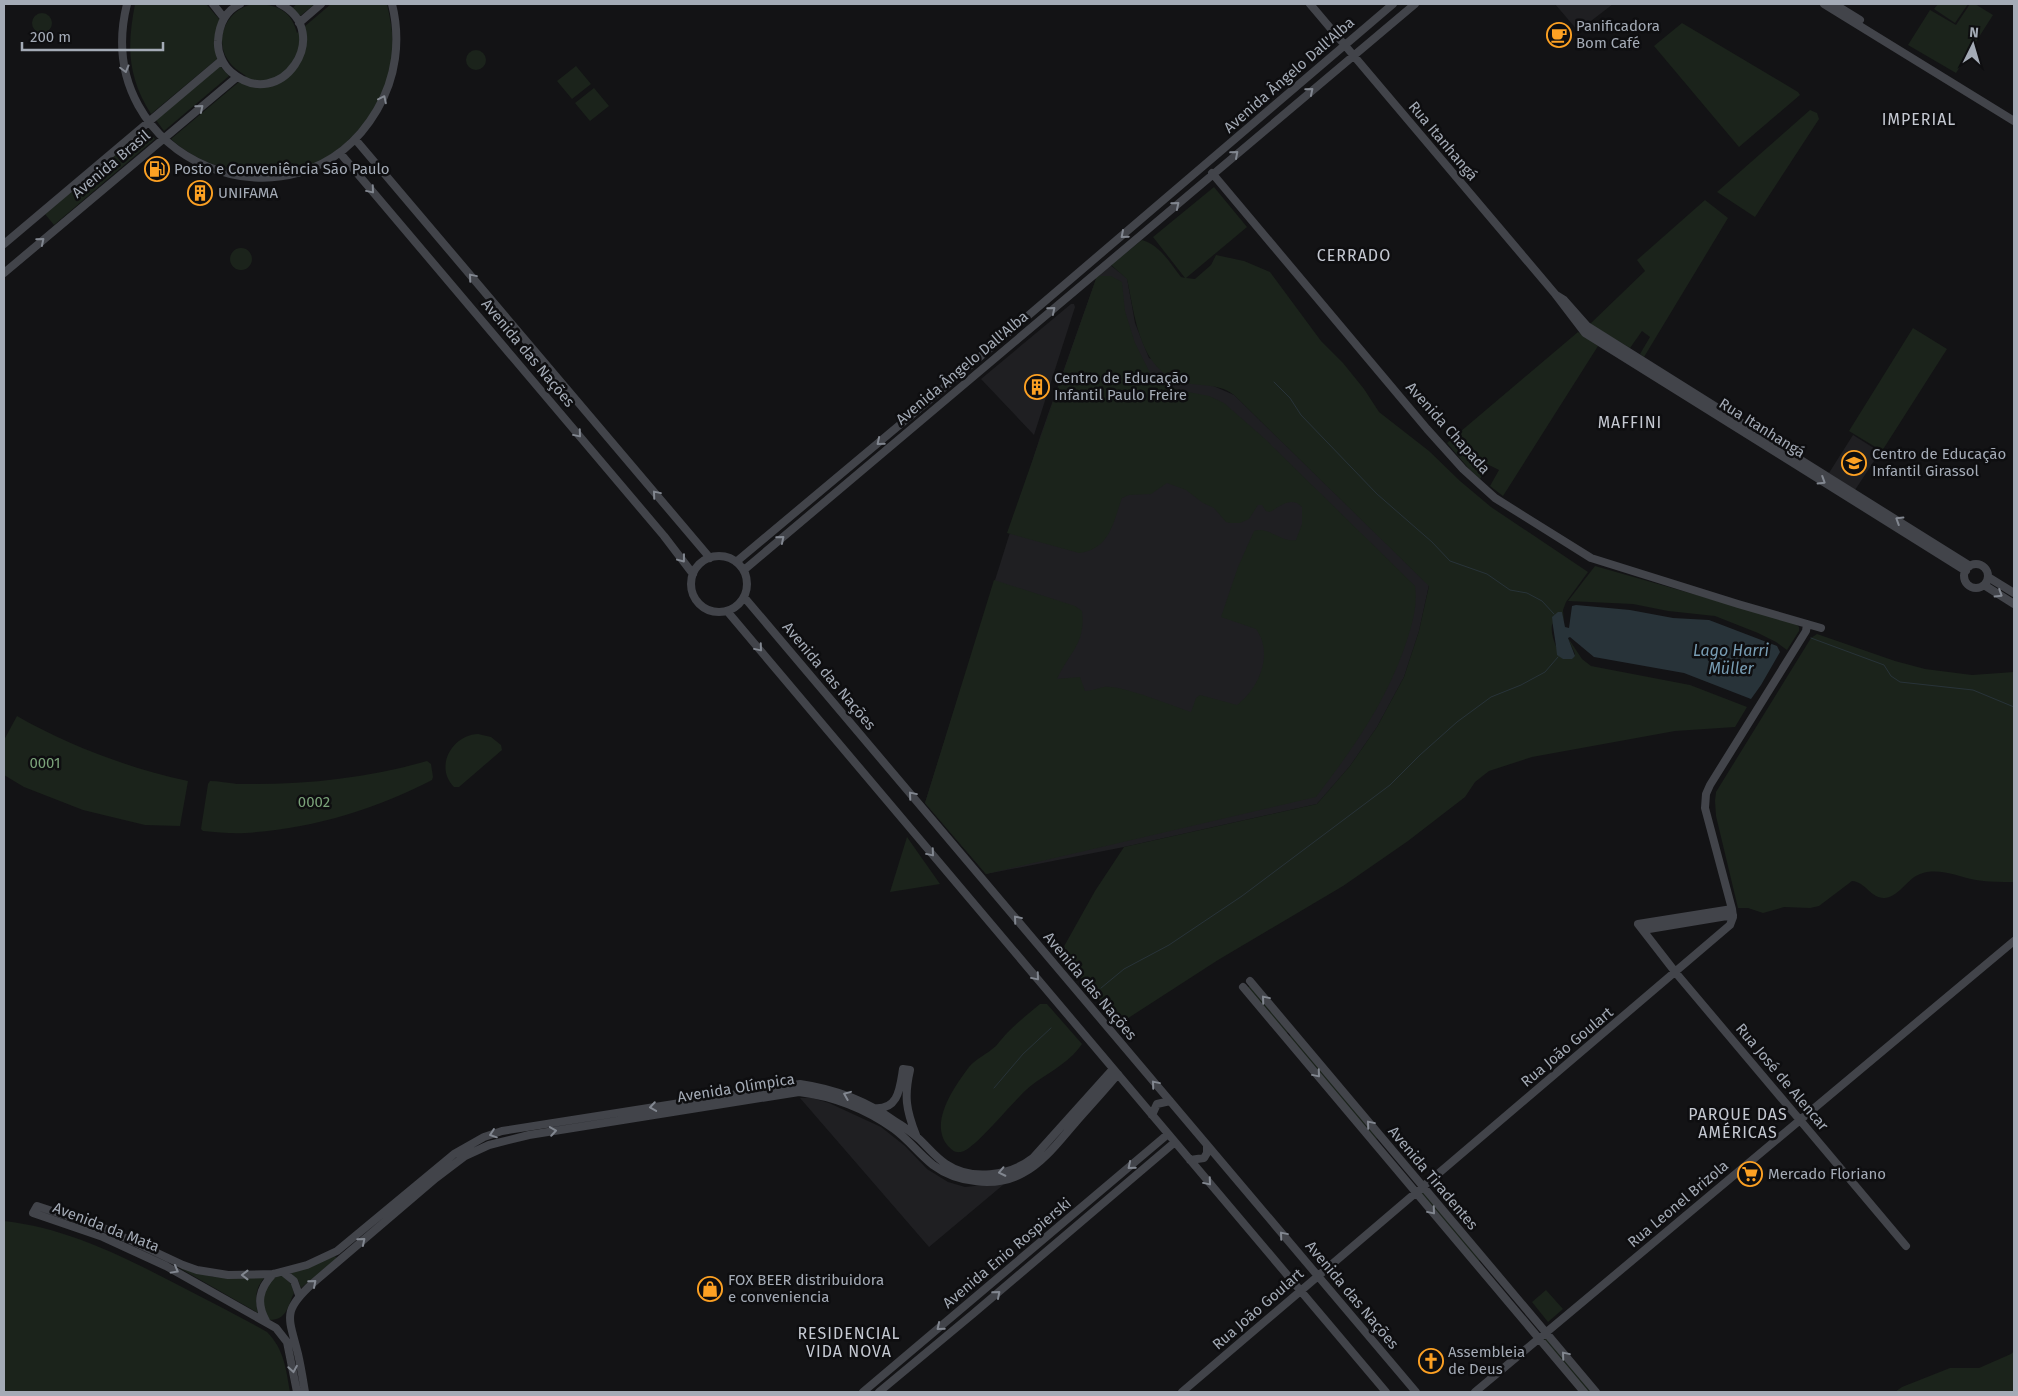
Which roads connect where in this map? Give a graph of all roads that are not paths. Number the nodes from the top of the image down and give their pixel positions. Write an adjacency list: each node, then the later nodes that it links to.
1 (128, 4): 19 (street, one-way to 19)
2 (213, 4): 12 (street)
3 (240, 4): 12 (street)
4 (284, 4): 13 (street)
5 (321, 4): 13 (street)
6 (392, 4): 22 (street, one-way to 6)
7 (1310, 4): 14 (street, Rua Itanhangá)
8 (1393, 4): 14 (street, Avenida Ângelo Dall'Alba)
9 (1415, 4): 15 (street, Avenida Ângelo Dall'Alba)
10 (1824, 4): 20 (street)
11 (1834, 4): 18 (street)
12 (224, 18): 16 (street)
13 (299, 23): 17 (street)
14 (1345, 46): 15 (street, Rua Itanhangá); 24 (street, Avenida Ângelo Dall'Alba)
15 (1353, 56): 25 (street, Avenida Ângelo Dall'Alba, one-way to 15); 30 (street, Rua Itanhangá)
16 (222, 60): 17 (street); 19 (street, Avenida Brasil)
17 (237, 77): 21 (street, Avenida Brasil, one-way to 17)
18 (2014, 116)
19 (149, 121): 21 (street); 26 (street, Avenida Brasil)
20 (2014, 121)
21 (164, 138): 23 (street); 27 (street, Avenida Brasil, one-way to 21)
22 (355, 139): 23 (street); 28 (street, Avenida das Nações, one-way to 22)
23 (340, 152): 32 (street, Avenida das Nações, one-way to 32)
24 (1205, 165): 25 (street, Avenida Chapada); 29 (street, Avenida Ângelo Dall'Alba, one-way to 29)
25 (1212, 173): 31 (street, Avenida Ângelo Dall'Alba, one-way to 25); 39 (street, Avenida Chapada)
26 (4, 244)
27 (4, 273)
28 (710, 558): 29 (street); 32 (street)
29 (736, 562): 31 (street)
30 (1968, 568): 33 (street); 34 (street)
31 (744, 570): 36 (street)
32 (693, 574): 38 (street)
33 (1988, 577): 34 (street); 35 (street)
34 (1984, 585): 37 (street, one-way to 37)
35 (2014, 593)
36 (744, 597): 38 (street); 48 (street, Avenida das Nações, one-way to 36)
37 (2014, 604)
38 (727, 611): 47 (street, one-way to 47)
39 (1804, 625): 40 (street, Avenida Chapada); 41 (street); 41 (street)
40 (1821, 628)
41 (1798, 642): 42 (street)
42 (1732, 912): 44 (street, Rua João Goulart); 44 (street, Rua José de Alencar)
43 (2014, 940): 51 (street, Rua Leonel Brizola)
44 (1676, 973): 51 (street, Rua José de Alencar); 57 (street, Rua João Goulart)
45 (1250, 981): 57 (street, Avenida Tiradentes, one-way to 45)
46 (1243, 986): 58 (street, Avenida Tiradentes, one-way to 58)
47 (1116, 1072): 50 (street); 53 (street, Avenida Olímpica, one-way to 53); 65 (street, Avenida Olímpica, one-way to 47)
48 (1170, 1101): 50 (street); 55 (street, Avenida das Nações)
49 (873, 1108): 53 (street, Avenida Olímpica); 53 (street, Avenida Olímpica); 60 (street, Avenida Olímpica, one-way to 60)
50 (1152, 1115): 52 (street)
51 (1800, 1119): 59 (street, Rua José de Alencar); 68 (street, Rua Leonel Brizola)
52 (1168, 1134): 54 (street); 72 (street, Avenida Enio Rospierski, one-way to 72)
53 (917, 1137)
54 (1175, 1142): 56 (street); 73 (street, Avenida Enio Rospierski, one-way to 54)
55 (1207, 1146): 56 (street); 63 (street, Avenida das Nações, one-way to 55)
56 (1190, 1160): 64 (street, one-way to 64)
57 (1424, 1188): 58 (street, Rua João Goulart); 68 (street, Avenida Tiradentes)
58 (1417, 1193): 63 (street, Rua João Goulart); 69 (street, Avenida Tiradentes, one-way to 69)
59 (1906, 1246)
60 (326, 1256): 61 (street, Avenida da Mata)
61 (283, 1272): 62 (street, Avenida da Mata); 65 (street)
62 (273, 1274): 67 (street); 67 (street, Avenida da Mata, one-way to 67)
63 (1317, 1276): 64 (street, Rua João Goulart); 76 (street, Avenida das Nações)
64 (1300, 1291): 74 (street, Rua João Goulart); 75 (street)
65 (300, 1295): 66 (street)
66 (289, 1317): 67 (street); 71 (street)
67 (268, 1323): 70 (street, Avenida da Mata, one-way to 70)
68 (1546, 1333): 69 (street, Rua Leonel Brizola); 79 (street, Avenida Tiradentes, one-way to 68)
69 (1539, 1338): 77 (street, Rua Leonel Brizola); 78 (street, Avenida Tiradentes)
70 (297, 1392)
71 (305, 1392)
72 (863, 1392)
73 (879, 1392)
74 (1182, 1392)
75 (1386, 1392)
76 (1416, 1392)
77 (1475, 1392)
78 (1584, 1392)
79 (1596, 1392)

